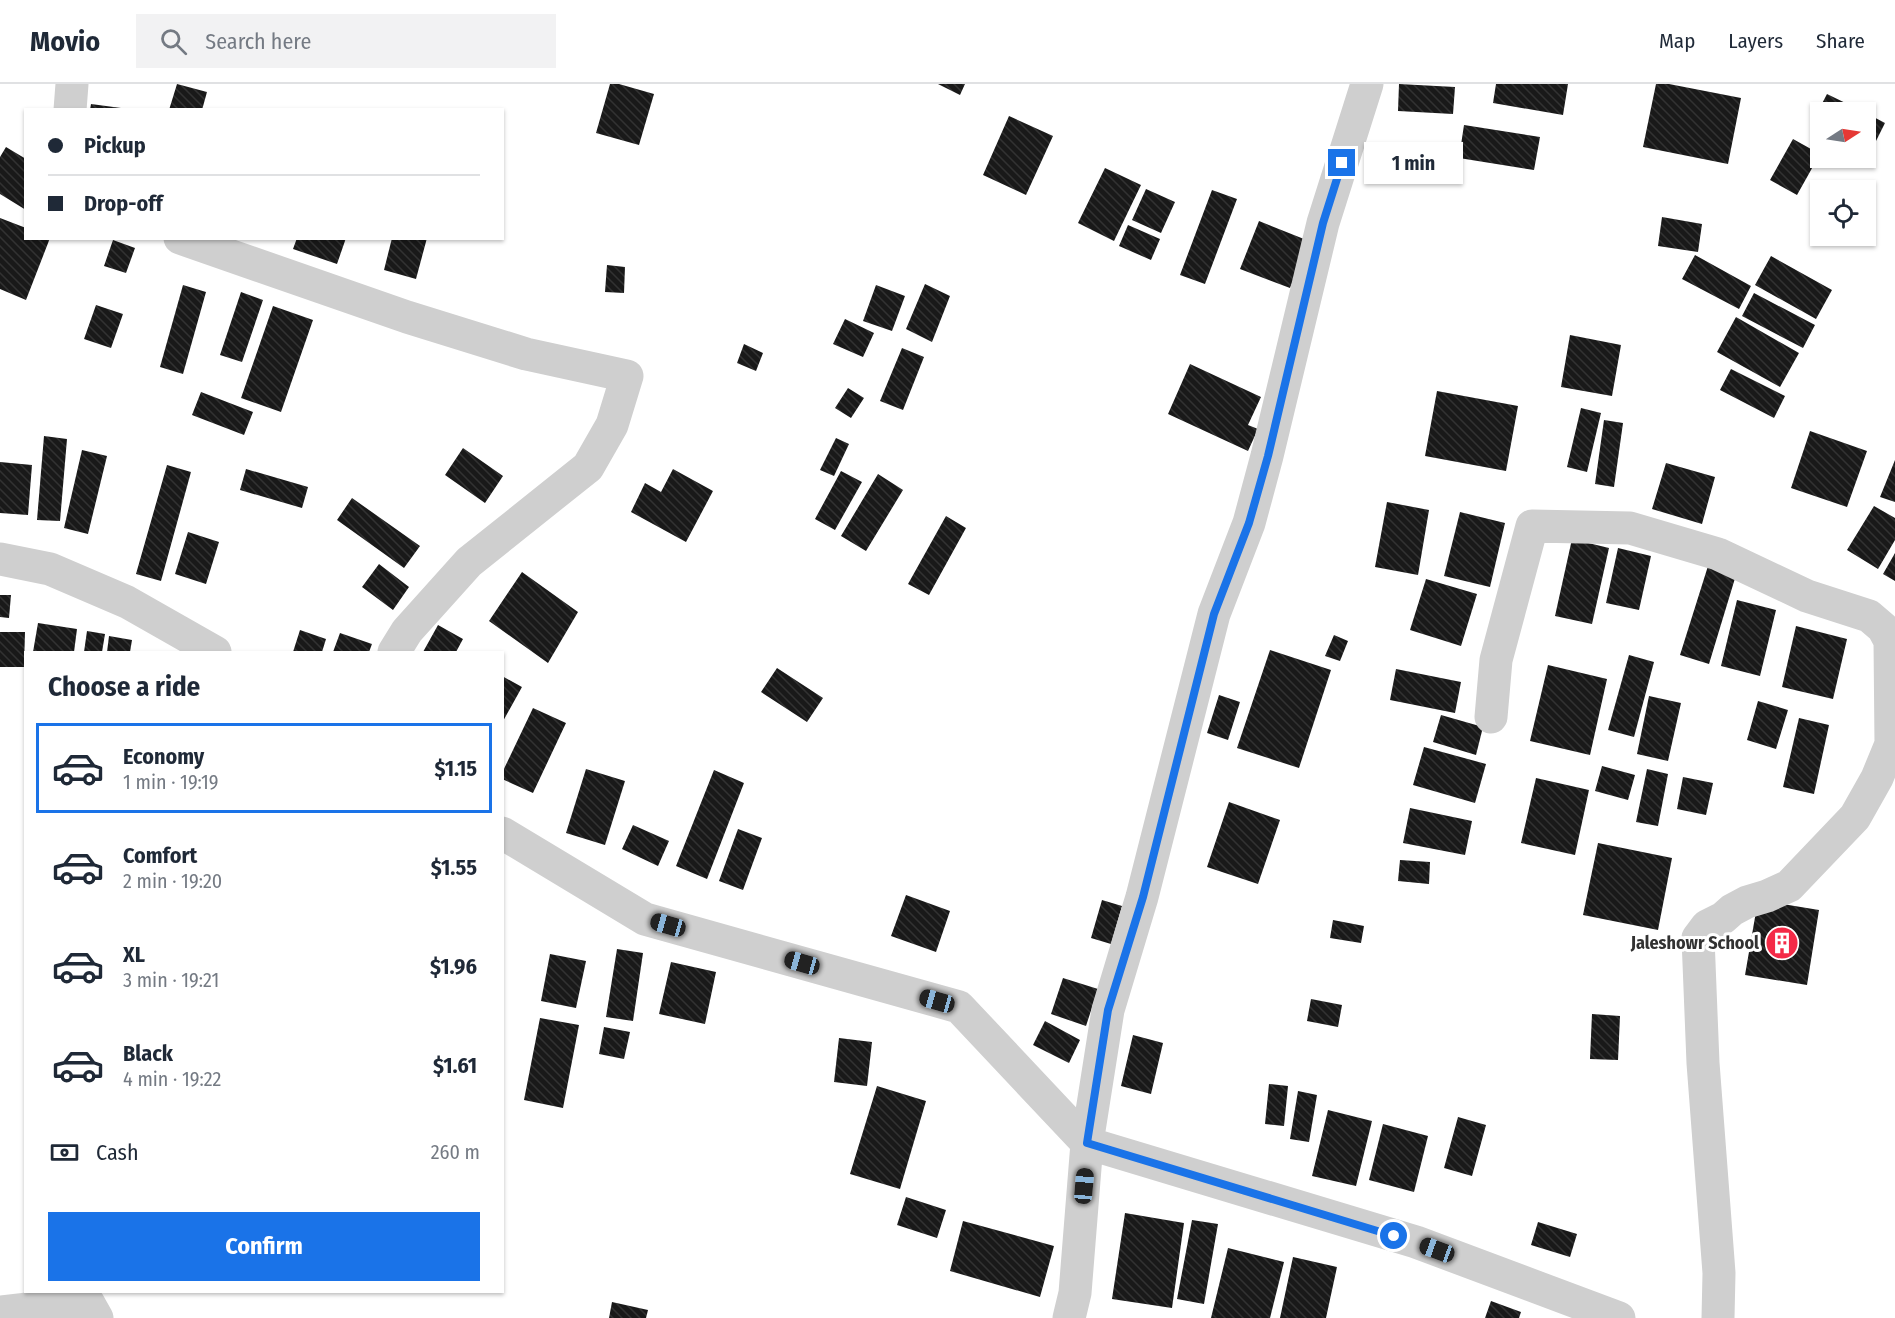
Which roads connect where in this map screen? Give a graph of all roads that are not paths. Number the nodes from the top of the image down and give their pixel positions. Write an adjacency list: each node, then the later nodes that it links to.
1 (72, 84): 3 (street)
2 (1367, 84): 11 (street)
3 (70, 108)
4 (186, 240): 7 (street)
5 (0, 559): 6 (street)
6 (213, 651)
7 (395, 651)
8 (1491, 717): 9 (street)
9 (1893, 745): 16 (street)
10 (504, 834): 11 (street)
11 (1087, 1143): 14 (street); 15 (street)
12 (0, 1312): 13 (street)
13 (97, 1318)
14 (1069, 1318)
15 (1619, 1318)
16 (1718, 1318)

